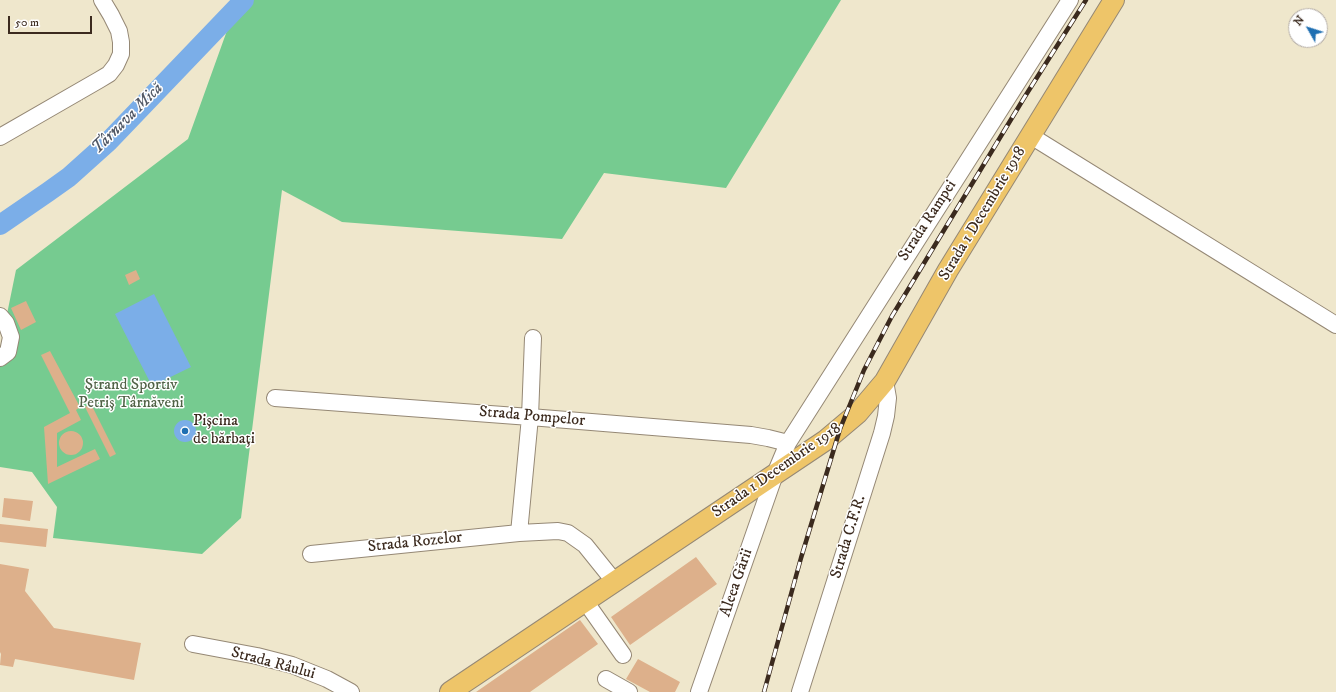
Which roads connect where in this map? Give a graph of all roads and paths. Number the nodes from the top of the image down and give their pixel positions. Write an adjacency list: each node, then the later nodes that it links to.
1 (102, 0): 5 (street)
2 (1070, 0): 13 (street, Strada Rampei)
3 (1114, 0): 4 (main road, Strada 1 Decembrie 1918)
4 (1031, 136): 7 (street); 10 (main road, Strada 1 Decembrie 1918)
5 (0, 137)
6 (0, 316): 9 (street)
7 (1336, 325)
8 (533, 338): 12 (street)
9 (0, 358)
10 (885, 381): 14 (main road, Strada 1 Decembrie 1918); 26 (street, Strada C.F.R.)
11 (275, 398): 12 (street, Strada Pompelor)
12 (530, 416): 13 (street, Strada Pompelor); 15 (street)
13 (788, 443): 14 (street, Strada Rampei)
14 (775, 474): 17 (main road, Strada 1 Decembrie 1918); 25 (street, Aleea Gării)
15 (519, 533): 16 (street, Strada Rozelor); 17 (street, Strada Rozelor)
16 (311, 554)
17 (614, 581): 18 (main road, Strada 1 Decembrie 1918)
18 (585, 601): 20 (street); 23 (main road, Strada 1 Decembrie 1918)
19 (193, 644): 22 (street, Strada Râului)
20 (623, 655)
21 (606, 679): 24 (street)
22 (350, 692)
23 (450, 692)
24 (629, 692)
25 (699, 692)
26 (800, 692)

